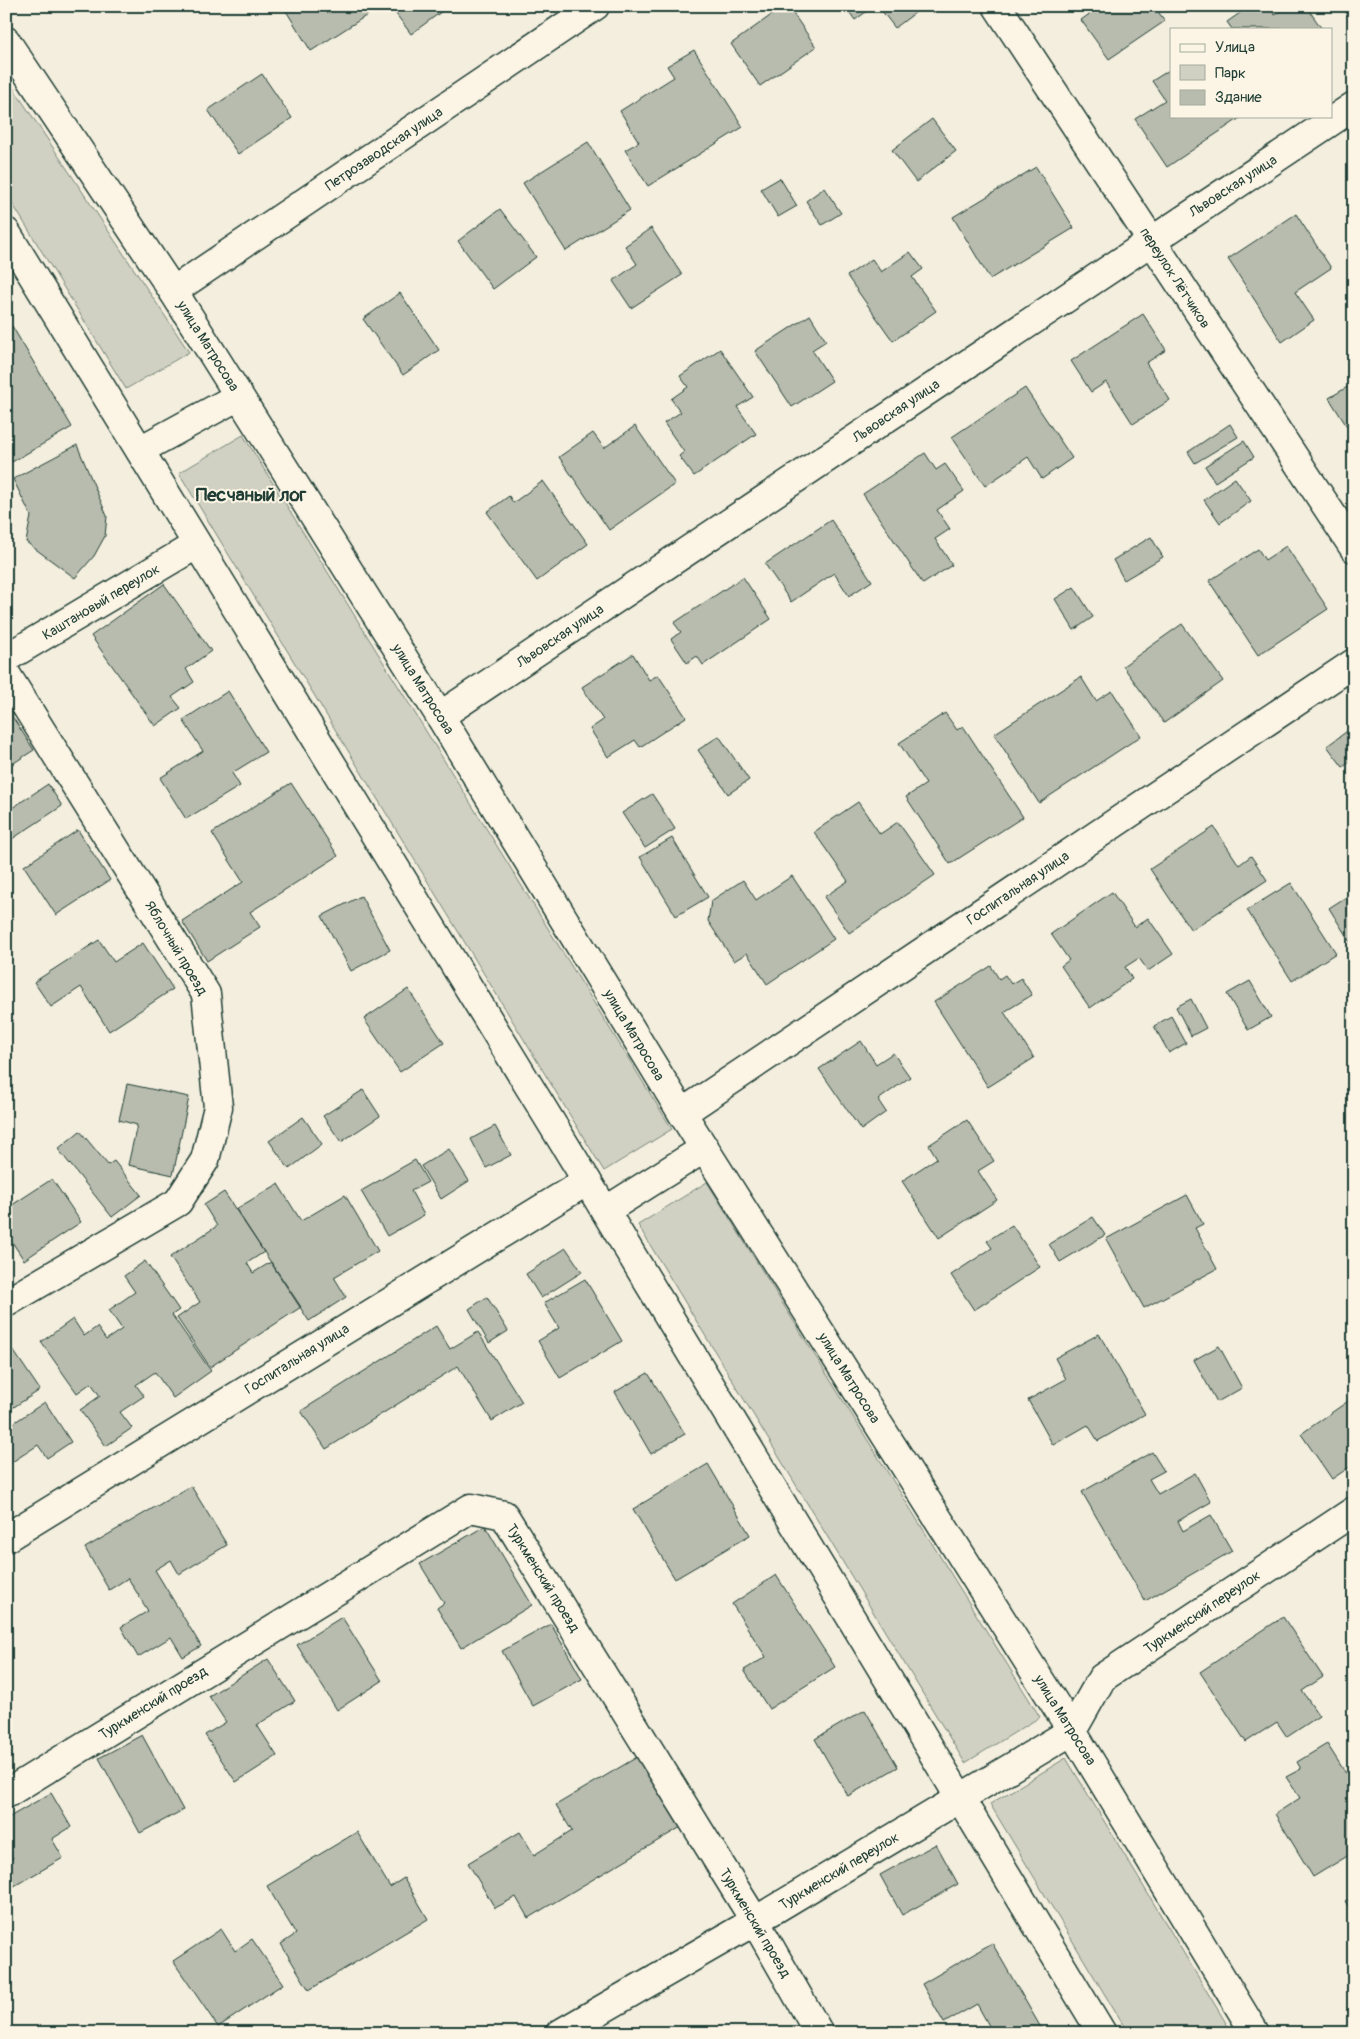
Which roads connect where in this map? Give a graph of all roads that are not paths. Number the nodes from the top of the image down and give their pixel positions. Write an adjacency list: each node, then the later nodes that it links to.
1 (595, 6): 7 (main road, Петрозаводская улица)
2 (997, 6): 6 (main road, переулок Лётчиков)
3 (6, 41): 7 (main road, улица Матросова)
4 (1354, 106): 6 (main road, Львовская улица)
5 (6, 232): 9 (main road)
6 (1150, 241): 11 (main road, переулок Лётчиков); 15 (main road, Львовская улица)
7 (173, 291): 8 (main road, улица Матросова)
8 (239, 396): 9 (main road); 15 (main road, улица Матросова)
9 (140, 450): 10 (main road)
10 (196, 545): 12 (main road, Каштановый переулок); 18 (main road)
11 (1354, 548)
12 (6, 658)
13 (1354, 663): 16 (main road, Госпитальная улица)
14 (6, 674): 20 (main road, Яблочный проезд)
15 (440, 716): 16 (main road, улица Матросова)
16 (682, 1113): 17 (main road, улица Матросова)
17 (705, 1148): 19 (main road); 23 (main road, улица Матросова)
18 (587, 1181): 19 (main road); 22 (main road, Госпитальная улица)
19 (605, 1211): 25 (main road)
20 (6, 1303)
21 (1354, 1512): 23 (main road, Туркменский переулок)
22 (6, 1538)
23 (1072, 1731): 25 (main road, Туркменский переулок); 30 (main road, улица Матросова)
24 (6, 1794): 26 (main road, Туркменский проезд)
25 (961, 1800): 26 (main road, Туркменский переулок); 29 (main road)
26 (755, 1921): 27 (main road, Туркменский переулок); 28 (main road, Туркменский проезд)
27 (561, 2033)
28 (819, 2033)
29 (1102, 2033)
30 (1255, 2033)

